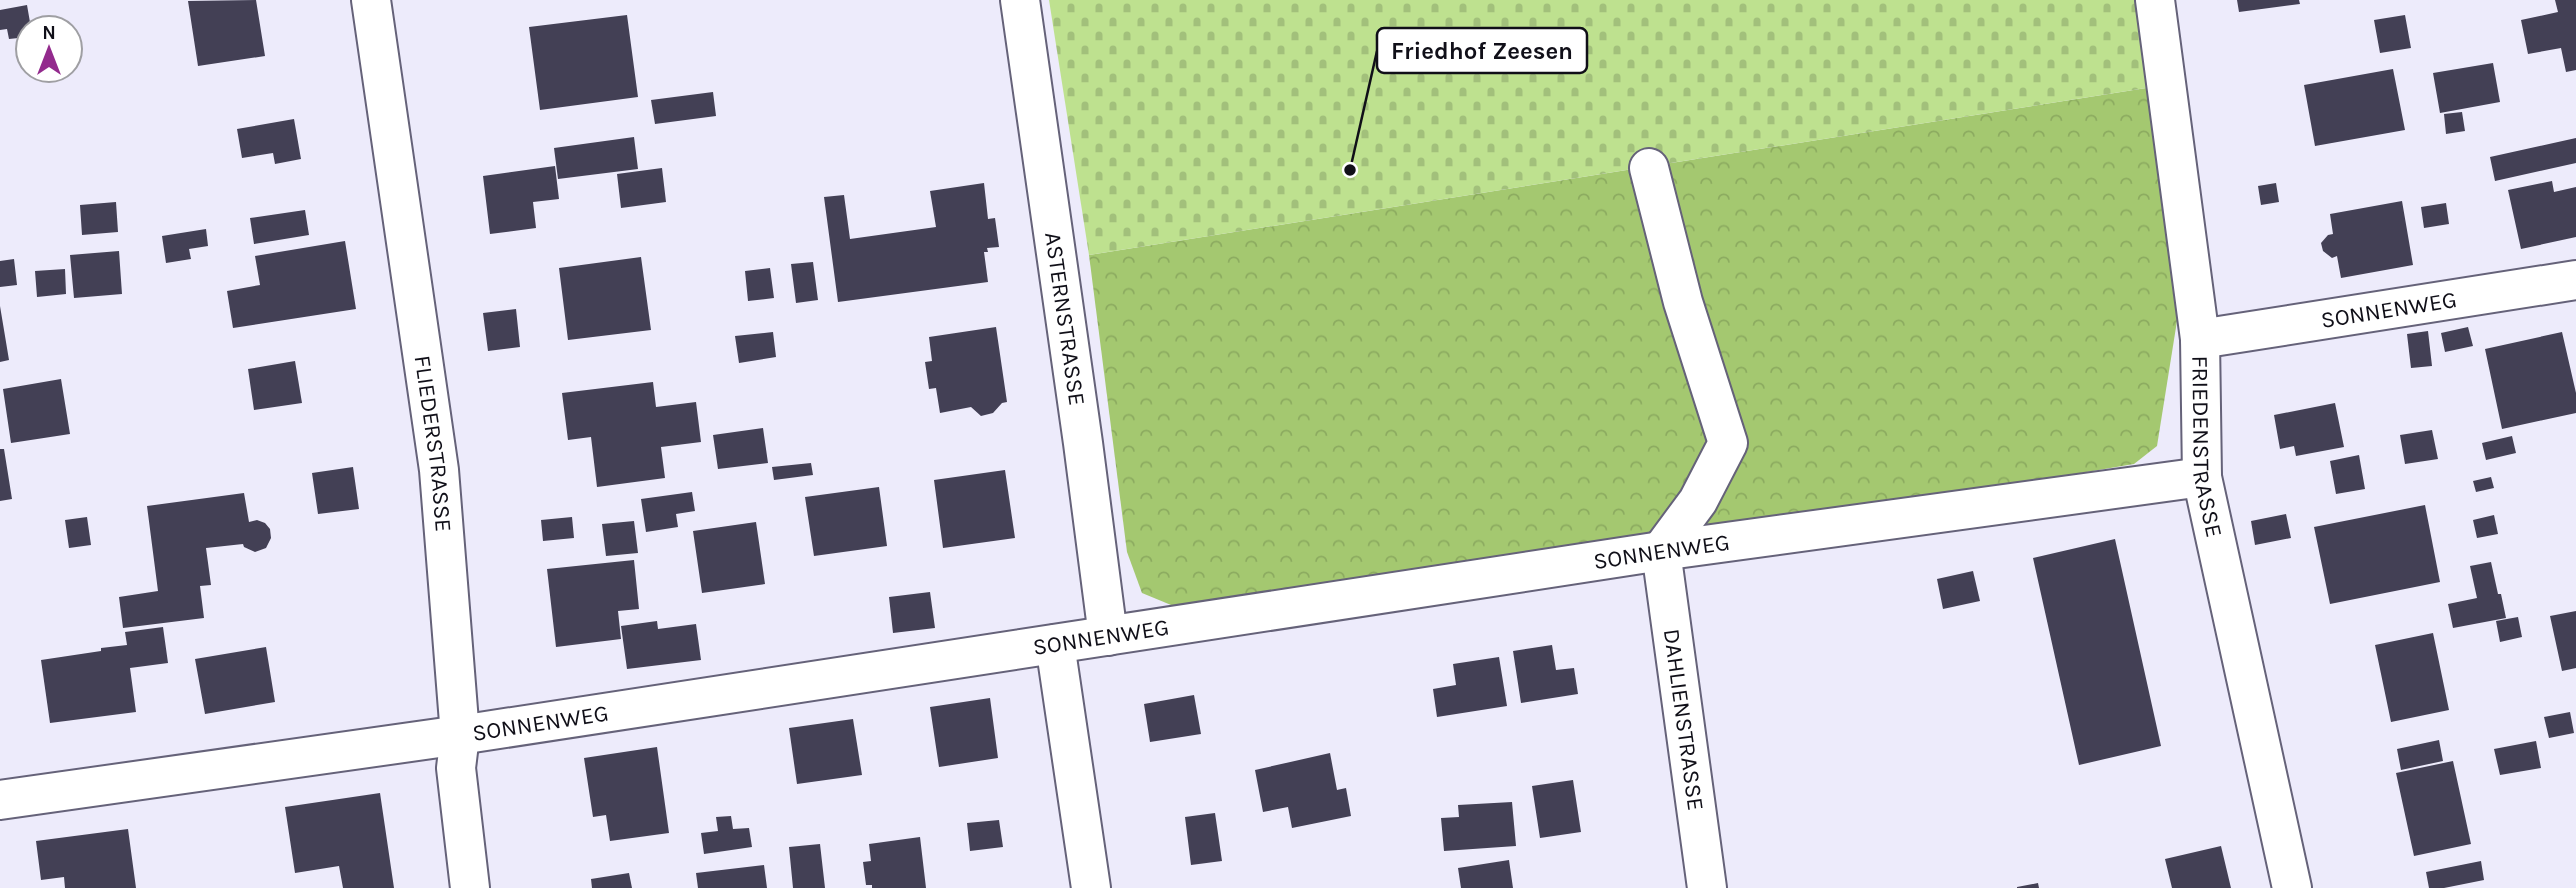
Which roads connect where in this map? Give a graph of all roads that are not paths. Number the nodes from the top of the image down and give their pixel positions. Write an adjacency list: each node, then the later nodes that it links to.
1 (371, 0): 11 (street, FLIEDERSTRASSE)
2 (1020, 0): 9 (street, ASTERNSTRASSE)
3 (2155, 0): 6 (street, FRIEDENSTRASSE)
4 (1649, 168): 8 (street)
5 (2576, 280): 6 (street, SONNENWEG)
6 (2200, 339): 7 (street, FRIEDENSTRASSE)
7 (2202, 477): 8 (street, SONNENWEG); 16 (street, FRIEDENSTRASSE)
8 (1661, 551): 9 (street, SONNENWEG); 15 (street, DAHLIENSTRASSE)
9 (1108, 636): 10 (street, SONNENWEG)
10 (1055, 644): 11 (street, SONNENWEG); 14 (street)
11 (460, 735): 12 (street, SONNENWEG); 13 (street, FLIEDERSTRASSE)
12 (0, 800)
13 (470, 888)
14 (1091, 888)
15 (1707, 888)
16 (2292, 888)

